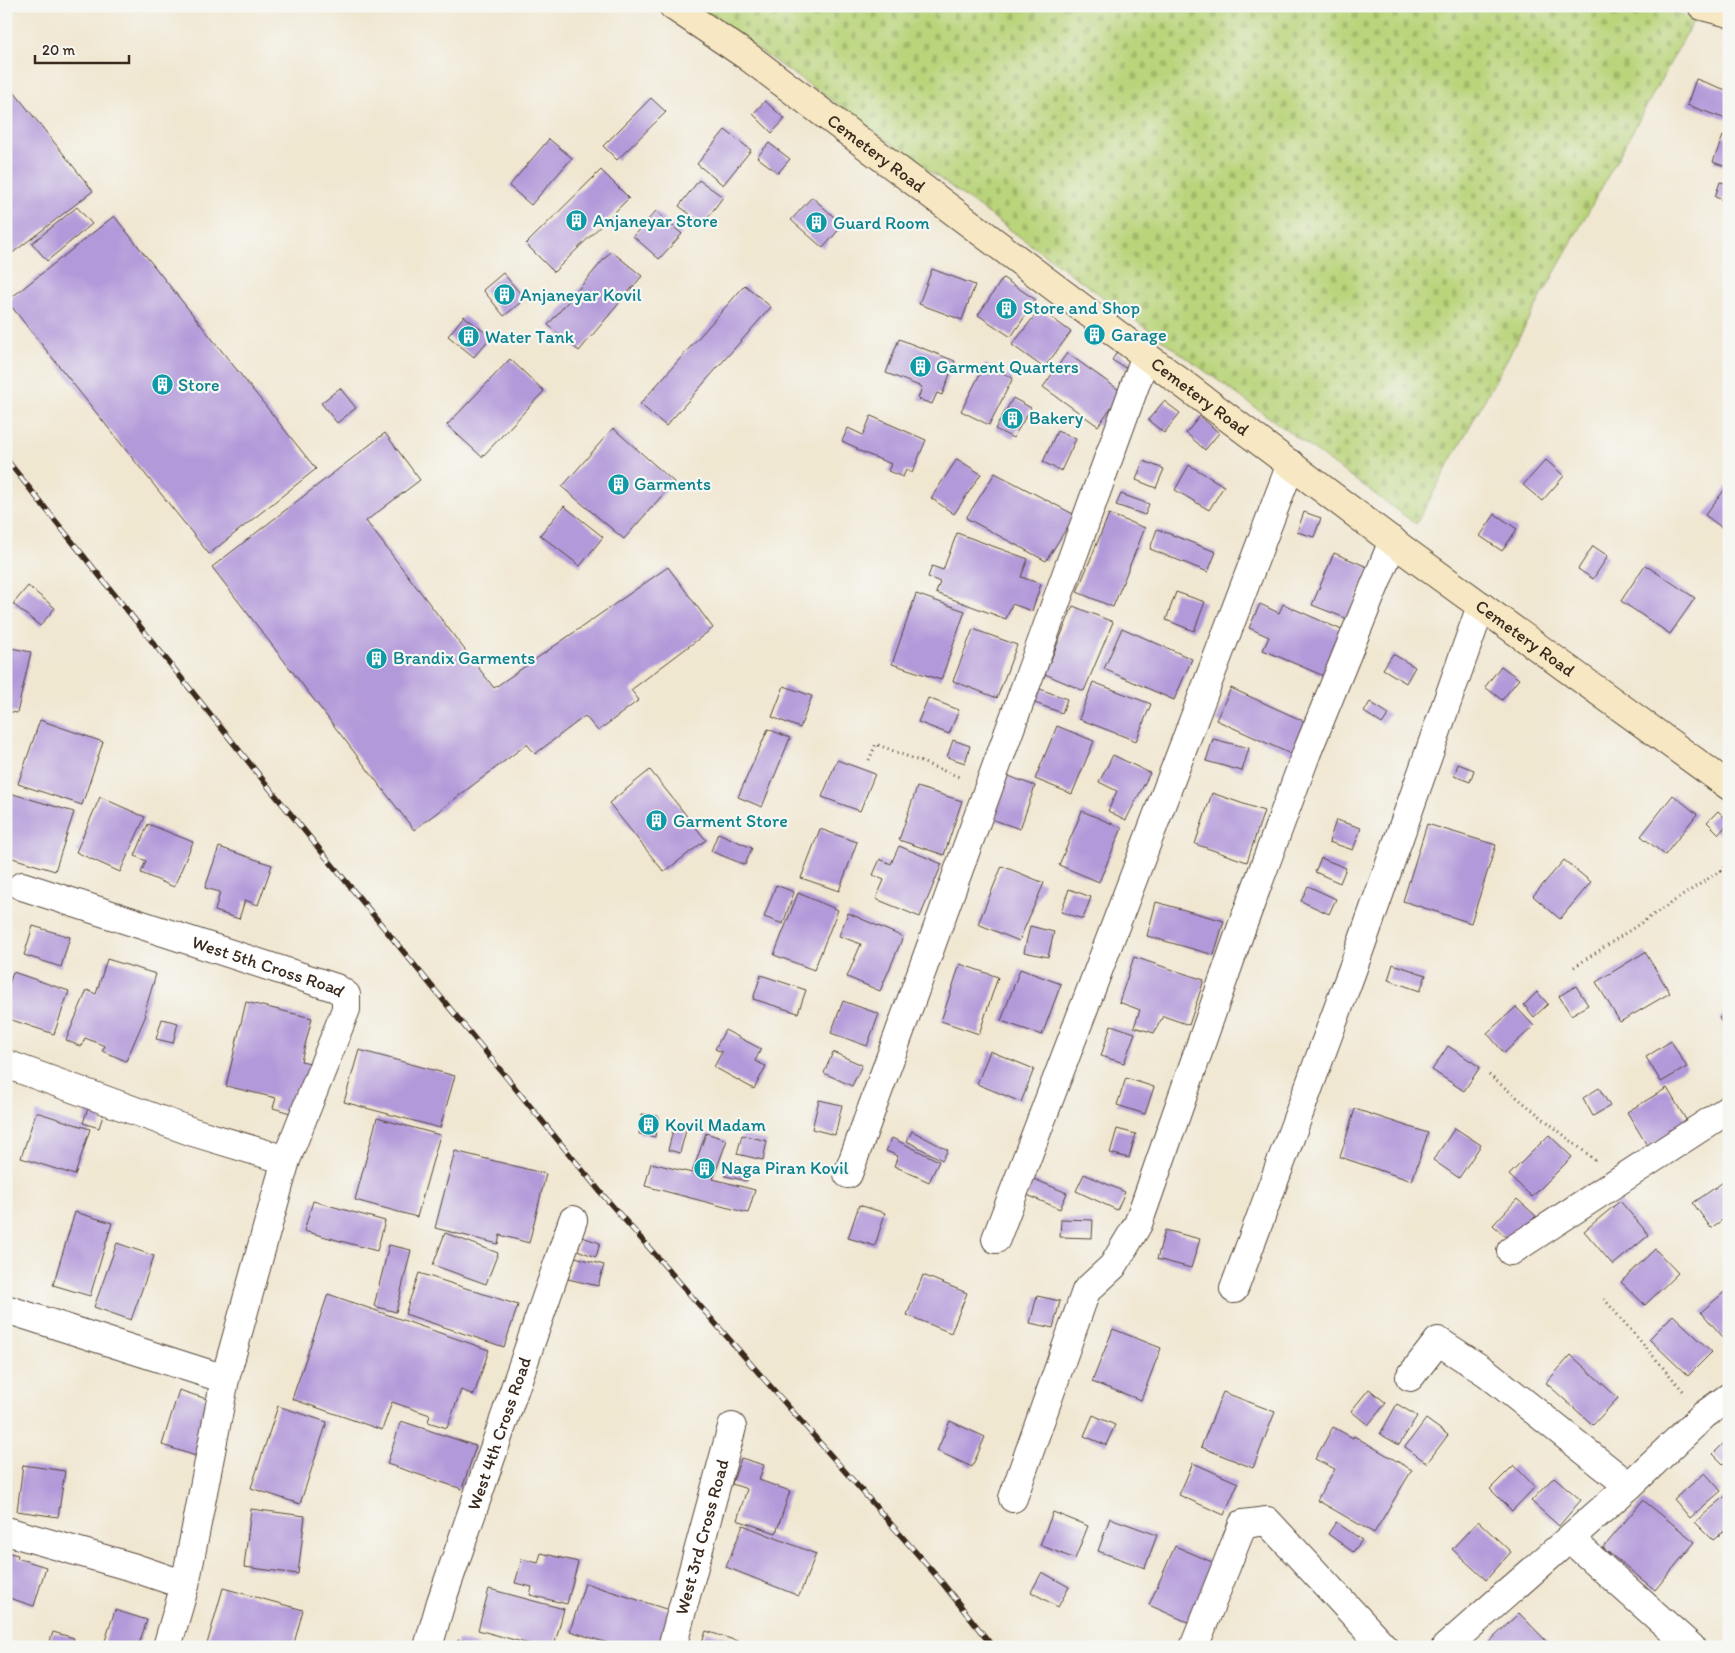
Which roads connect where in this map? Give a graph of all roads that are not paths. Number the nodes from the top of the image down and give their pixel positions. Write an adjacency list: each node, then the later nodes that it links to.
1 (673, 6): 4 (main road, Cemetery Road)
2 (1702, 6): 3 (main road)
3 (1729, 13)
4 (1146, 355): 5 (main road, Cemetery Road); 13 (street)
5 (1291, 464): 6 (main road, Cemetery Road); 15 (street)
6 (1393, 541): 7 (main road, Cemetery Road); 24 (street)
7 (1481, 606): 8 (main road, Cemetery Road); 17 (street)
8 (1729, 786)
9 (22, 886): 12 (street, West 5th Cross Road)
10 (6, 1064): 12 (street)
11 (1729, 1109): 16 (street)
12 (286, 1160): 20 (street)
13 (848, 1174)
14 (573, 1220): 29 (street, West 4th Cross Road)
15 (996, 1240)
16 (1511, 1251)
17 (1234, 1289)
18 (6, 1308): 20 (street)
19 (1410, 1377): 23 (street)
20 (225, 1380): 27 (street)
21 (1729, 1397): 23 (street)
22 (732, 1427): 30 (street, West 3rd Cross Road)
23 (1628, 1486): 26 (street)
24 (1013, 1498)
25 (6, 1531): 27 (street)
26 (1570, 1539): 33 (street); 34 (street)
27 (185, 1585): 28 (street)
28 (167, 1647)
29 (428, 1647)
30 (672, 1647)
31 (1194, 1647): 32 (street)
32 (1384, 1647)
33 (1446, 1647)
34 (1691, 1647)

